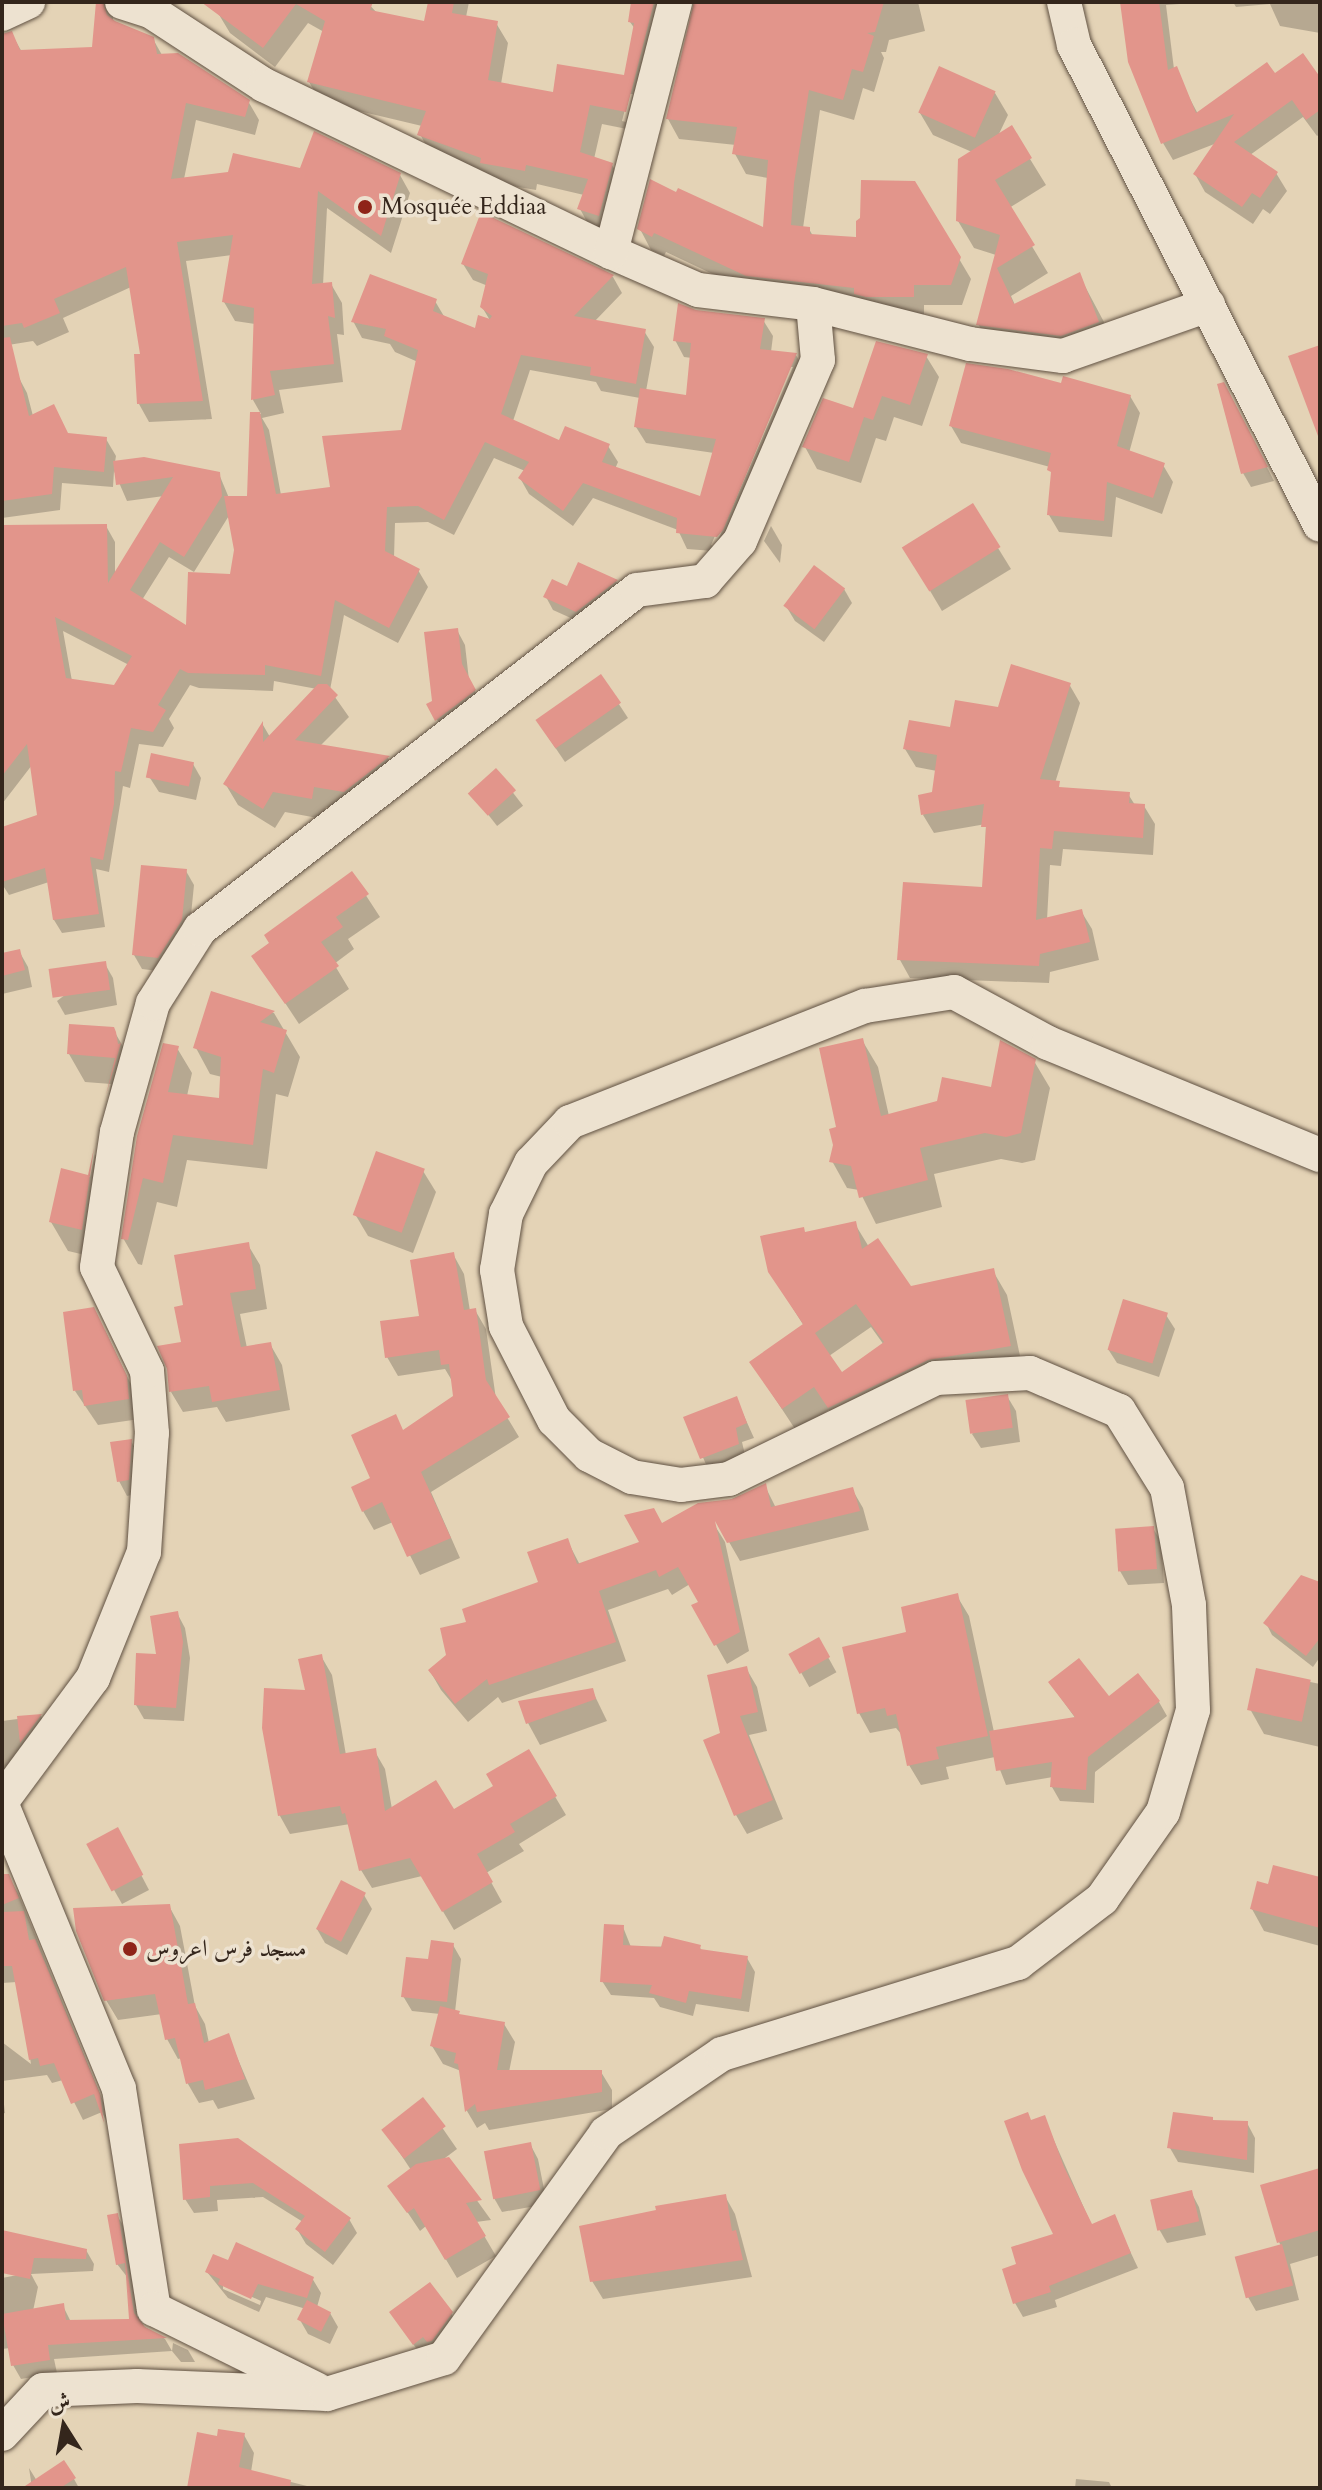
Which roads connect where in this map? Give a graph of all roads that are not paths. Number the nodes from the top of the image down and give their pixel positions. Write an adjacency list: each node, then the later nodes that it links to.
1 (28, 2): 5 (street)
2 (122, 2): 6 (street)
3 (675, 2): 6 (street)
4 (1064, 2): 8 (street)
5 (2, 14)
6 (611, 252): 7 (street)
7 (813, 304): 8 (street); 11 (street)
8 (1208, 305): 9 (street)
9 (1320, 525)
10 (1320, 1155): 12 (street)
11 (2, 1803): 12 (street)
12 (327, 2394): 13 (street)
13 (2, 2434)

